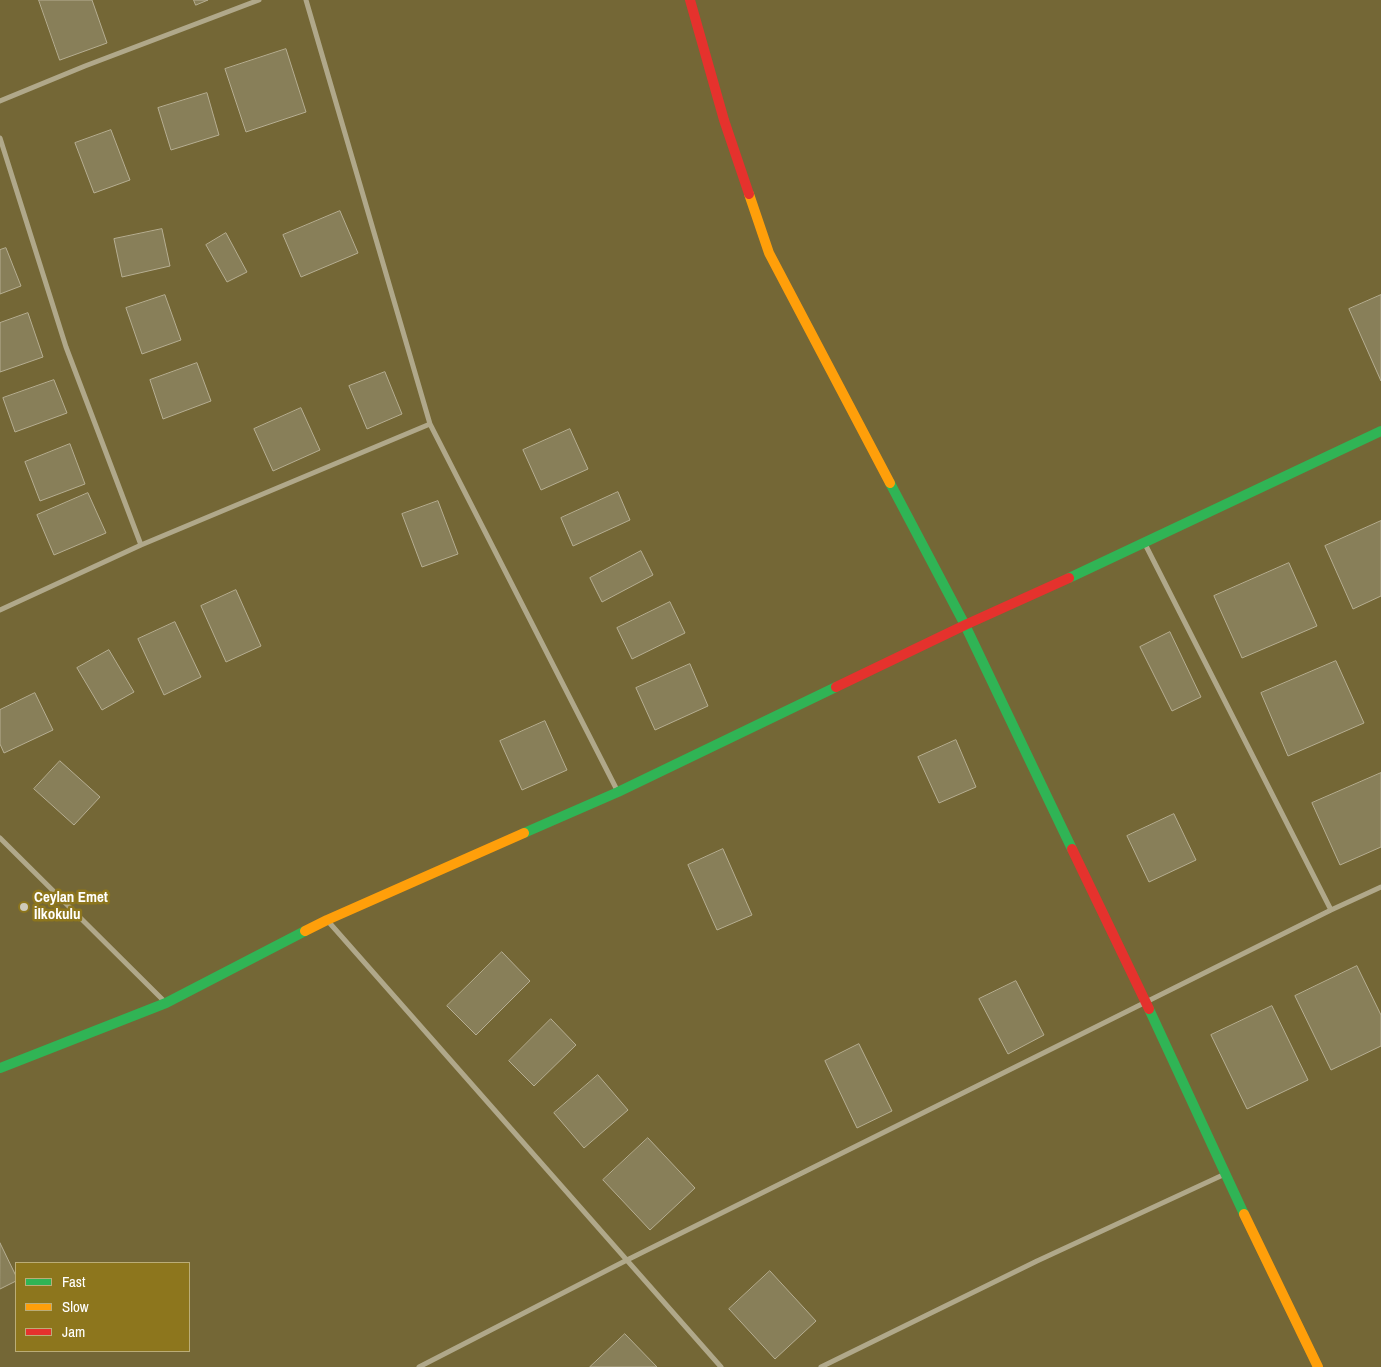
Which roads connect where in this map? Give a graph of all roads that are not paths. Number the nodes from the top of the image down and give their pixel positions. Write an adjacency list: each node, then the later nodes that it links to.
1 (259, 0): 4 (street)
2 (306, 0): 6 (street)
3 (690, 0): 11 (street)
4 (0, 101)
5 (0, 138): 9 (street)
6 (430, 424): 9 (street); 12 (street)
7 (1381, 431): 8 (street)
8 (1145, 543): 11 (street); 15 (street)
9 (141, 545): 10 (street)
10 (0, 610)
11 (965, 624): 12 (street); 17 (street)
12 (618, 792): 16 (street)
13 (0, 838): 18 (street)
14 (1381, 887): 15 (street)
15 (1331, 910): 17 (street)
16 (327, 920): 18 (street); 21 (street)
17 (1146, 1002): 20 (street); 21 (street)
18 (166, 1003): 19 (street)
19 (0, 1068)
20 (1225, 1174): 24 (street); 25 (street)
21 (627, 1260): 22 (street); 23 (street)
22 (419, 1367)
23 (721, 1367)
24 (822, 1367)
25 (1318, 1367)

